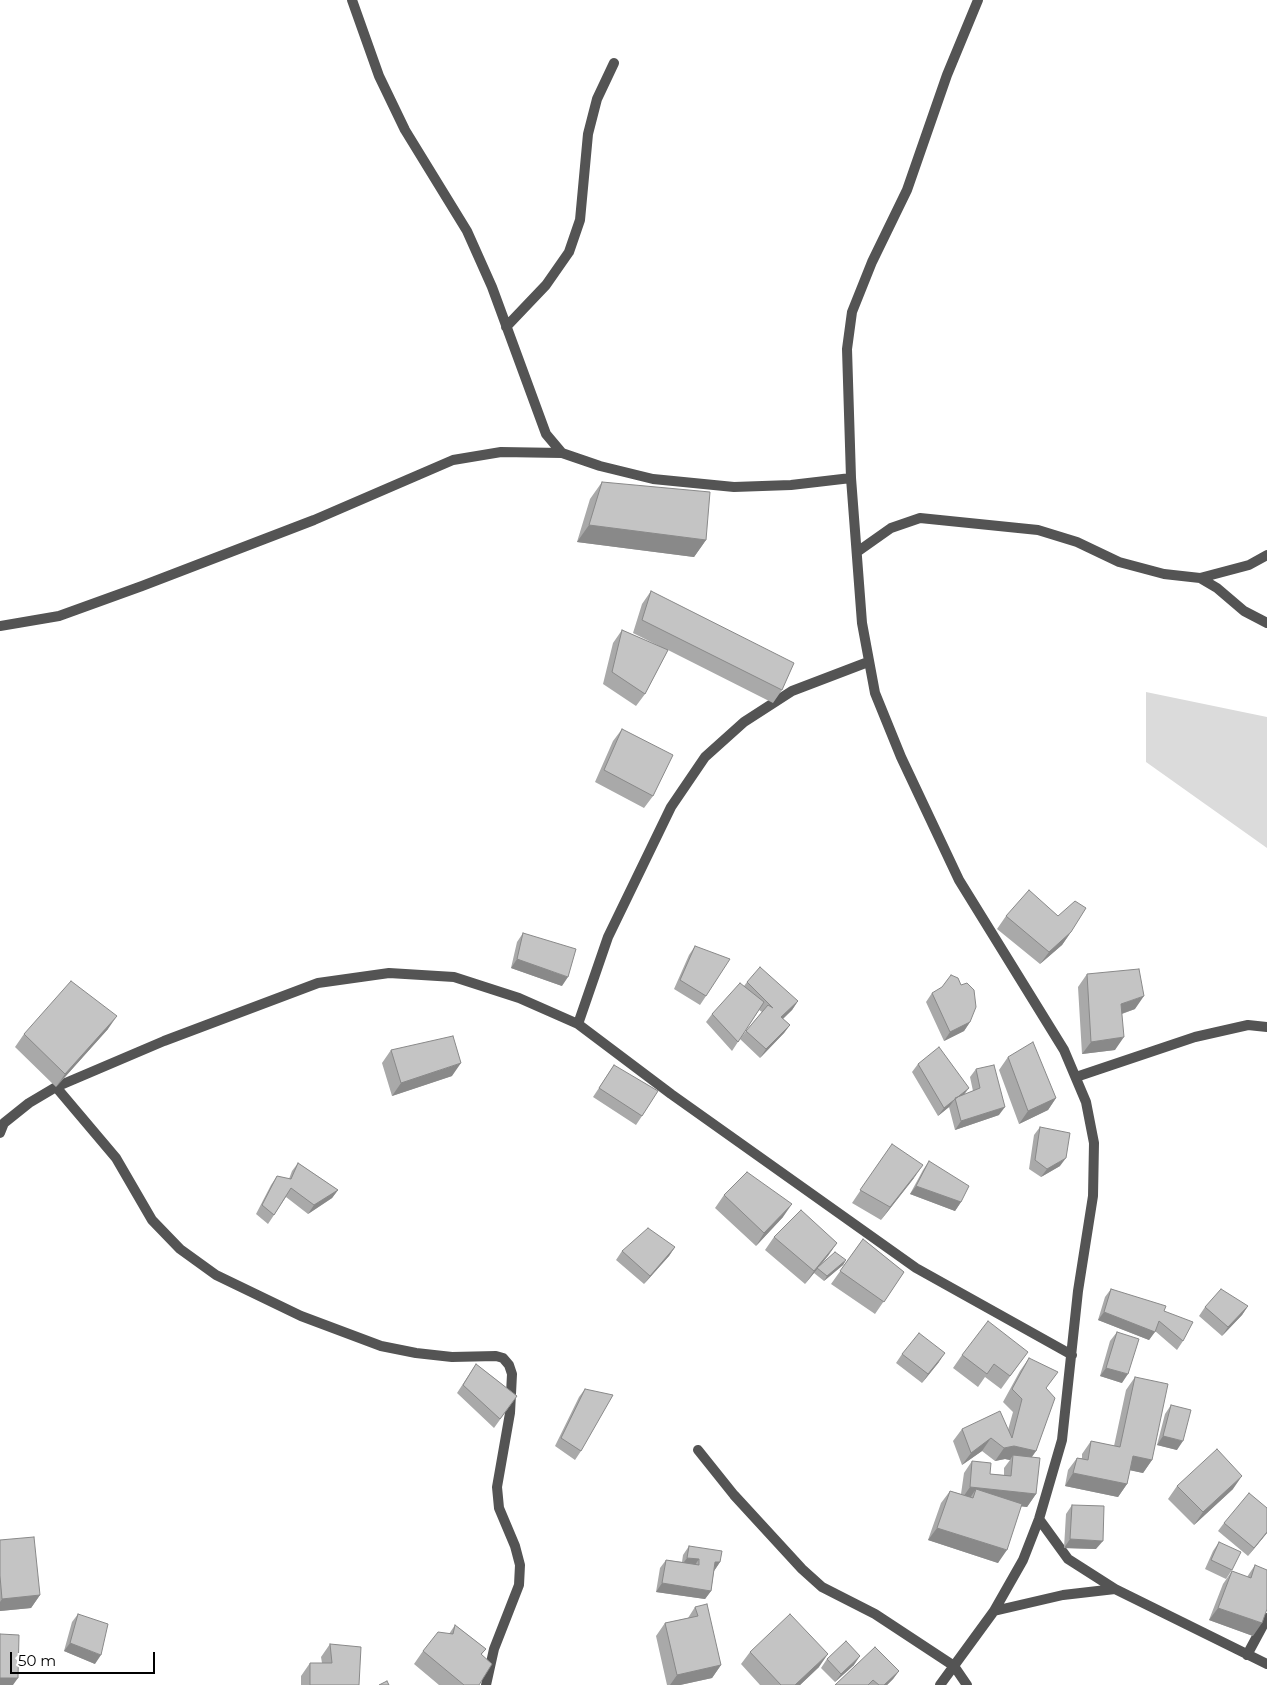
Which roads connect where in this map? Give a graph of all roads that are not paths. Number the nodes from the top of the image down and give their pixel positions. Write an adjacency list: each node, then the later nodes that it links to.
1 (352, 0): 4 (street)
2 (978, 0): 6 (street)
3 (614, 63): 4 (street)
4 (506, 327): 5 (street)
5 (562, 453): 6 (street); 11 (street)
6 (851, 478): 7 (street)
7 (857, 552): 9 (street); 12 (street)
8 (1267, 555): 9 (street)
9 (1200, 578): 10 (street)
10 (1267, 623)
11 (0, 626)
12 (868, 662): 13 (street); 15 (street)
13 (578, 1024): 16 (street); 18 (street)
14 (1267, 1027): 15 (street)
15 (1076, 1077): 18 (street)
16 (56, 1087): 17 (street); 27 (street)
17 (0, 1133)
18 (1072, 1355): 20 (street)
19 (698, 1450): 26 (street)
20 (1039, 1518): 21 (street); 22 (street)
21 (1115, 1589): 22 (street); 24 (street)
22 (994, 1610): 26 (street)
23 (1267, 1618): 24 (street)
24 (1247, 1655): 25 (street)
25 (1267, 1664)
26 (954, 1666): 28 (street); 29 (street)
27 (486, 1685)
28 (940, 1685)
29 (967, 1685)

